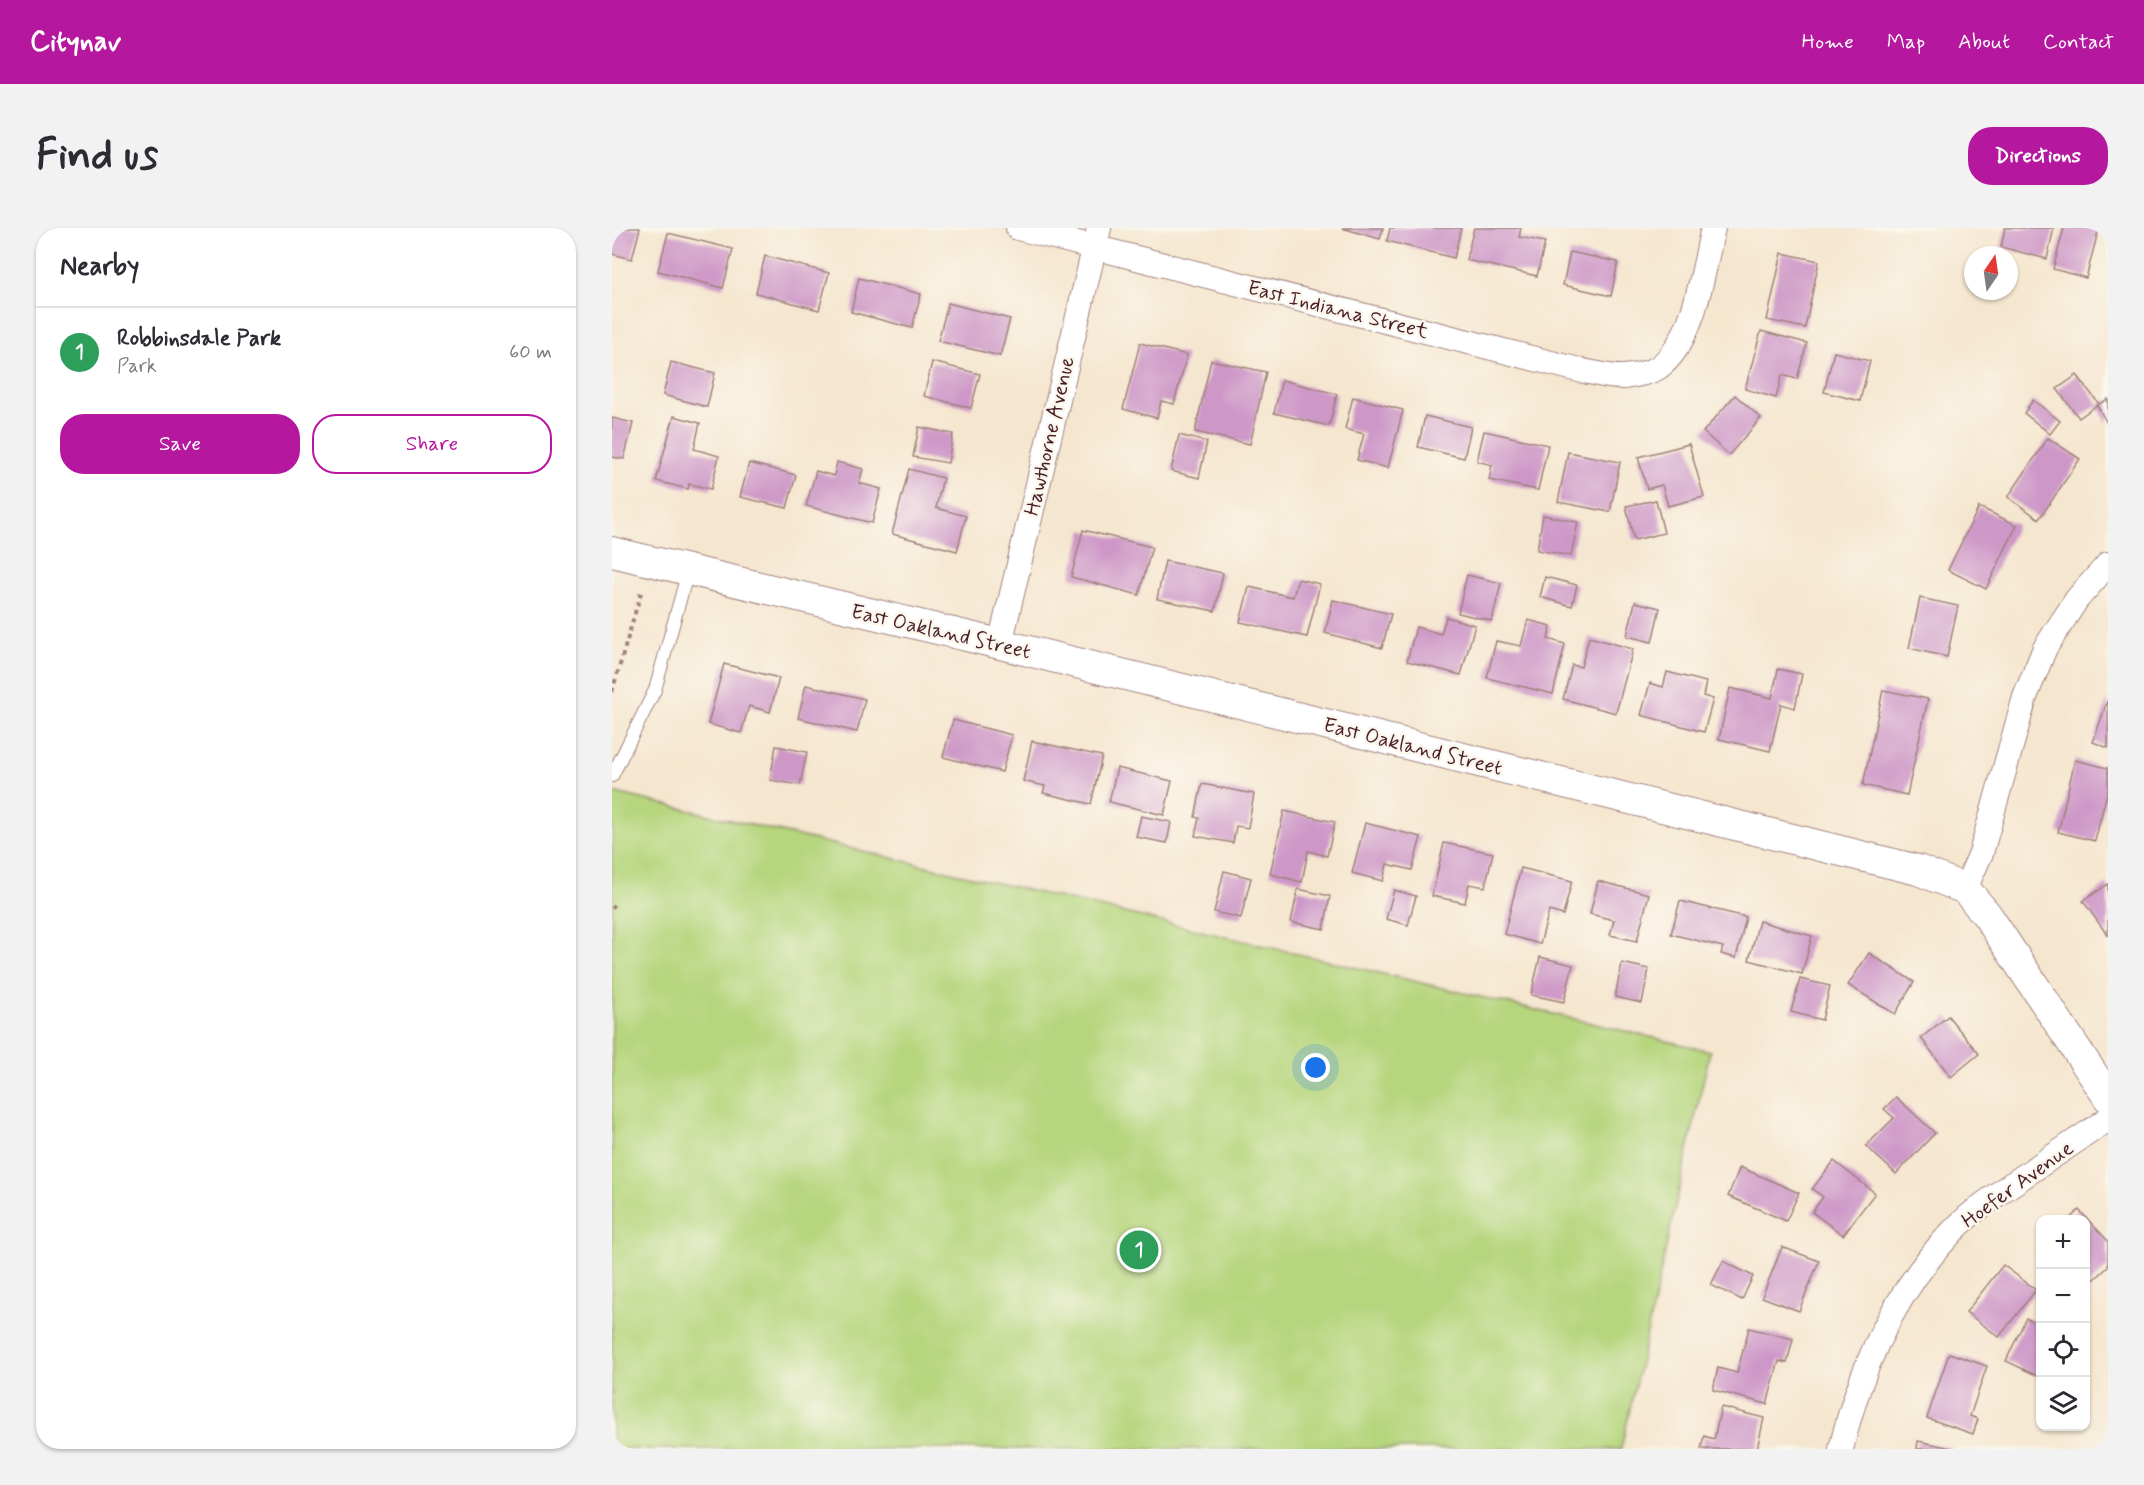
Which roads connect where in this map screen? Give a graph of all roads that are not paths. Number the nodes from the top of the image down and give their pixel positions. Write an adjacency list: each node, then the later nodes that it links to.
1 (1018, 228): 3 (street, East Indiana Street)
2 (1713, 228): 3 (street, East Indiana Street)
3 (1096, 237): 7 (street, Hawthorne Avenue)
4 (612, 552): 6 (street, East Oakland Street)
5 (2108, 564): 9 (street)
6 (688, 571): 7 (street, East Oakland Street); 8 (lane)
7 (1000, 644): 9 (street, East Oakland Street)
8 (612, 776)
9 (1965, 889): 10 (street, East Oakland Street)
10 (2108, 1097)
11 (2108, 1119): 12 (street, Hoefer Avenue)
12 (1841, 1449)

